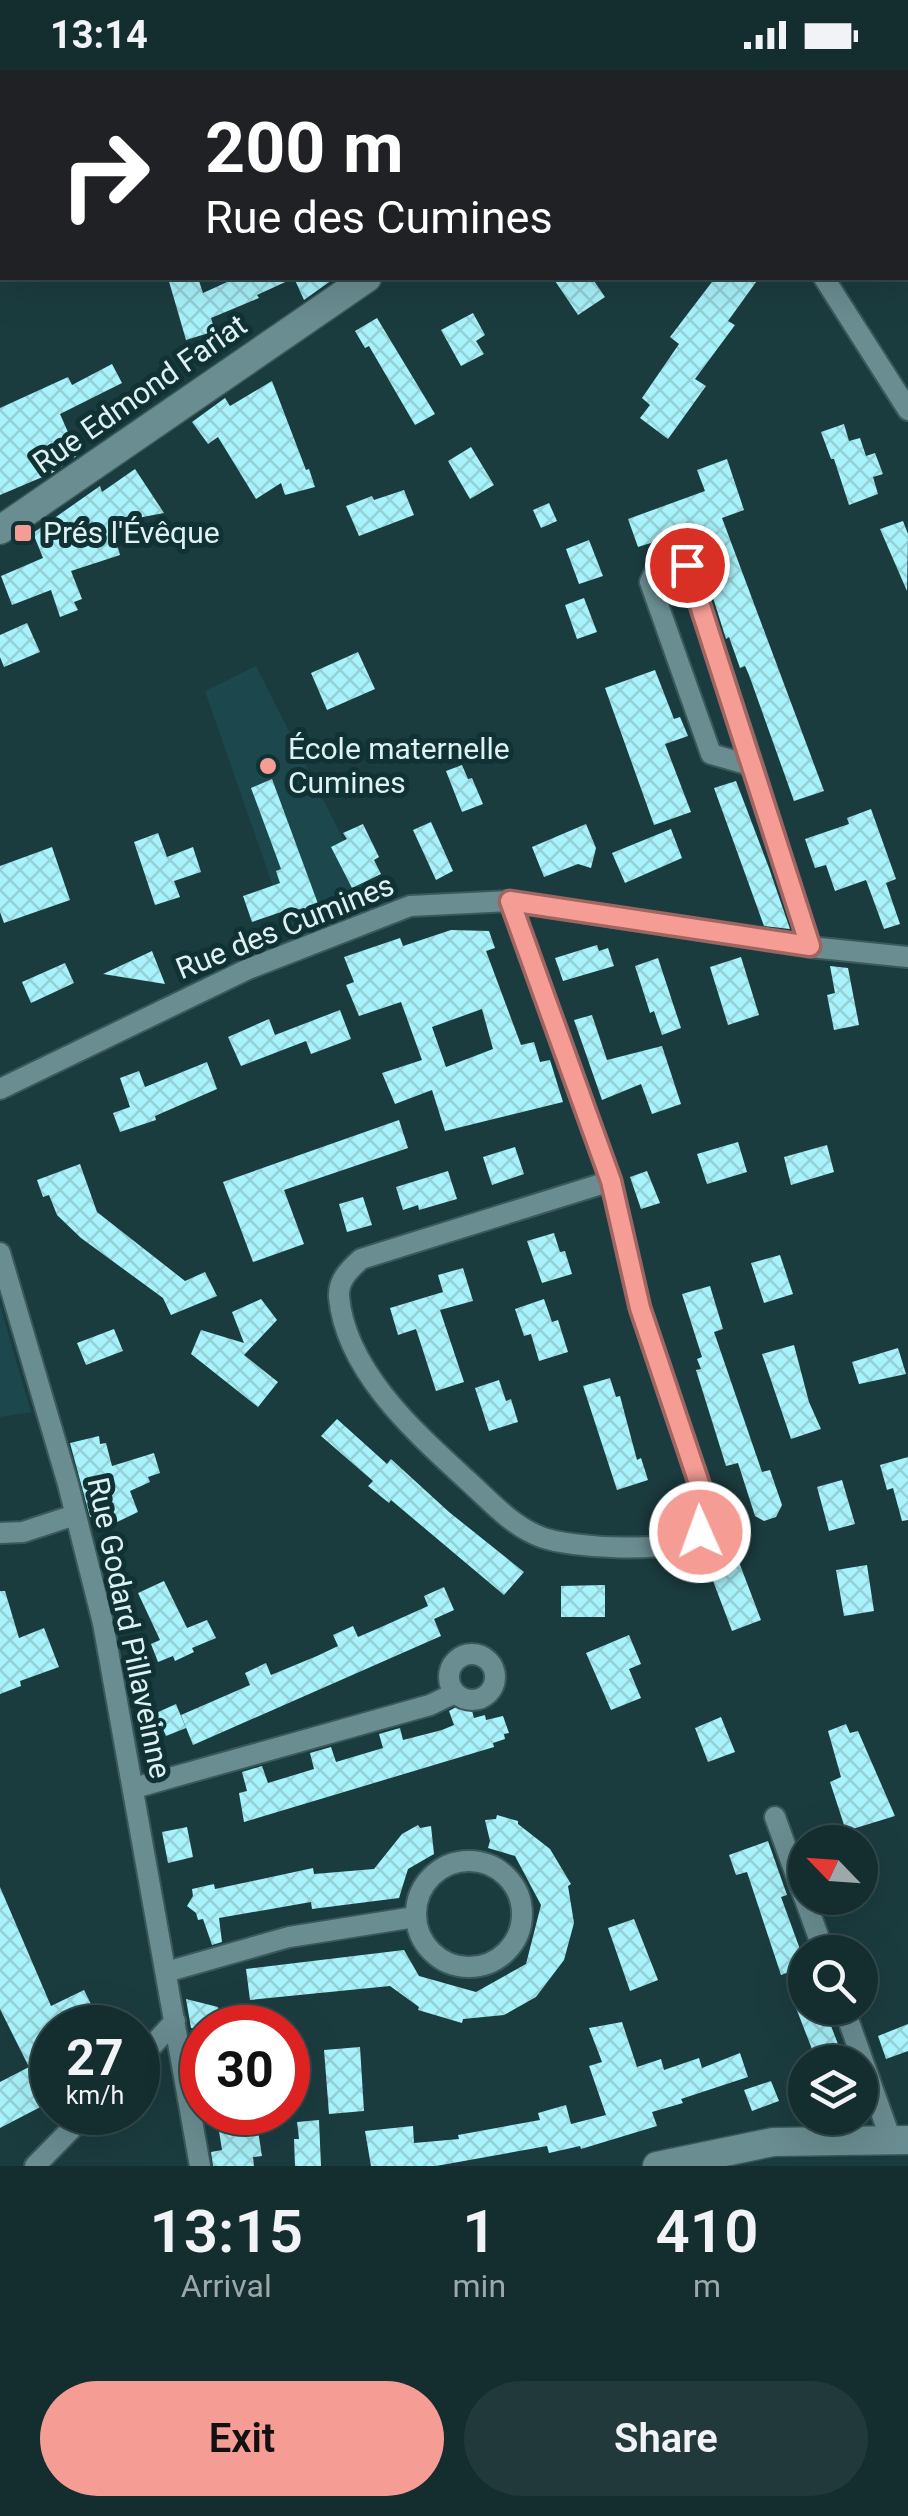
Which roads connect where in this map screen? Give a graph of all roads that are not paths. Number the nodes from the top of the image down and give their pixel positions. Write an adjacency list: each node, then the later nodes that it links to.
1 (363, 280): 4 (street, Rue Edmond Fariat)
2 (825, 280): 3 (street)
3 (908, 410)
4 (0, 530)
5 (753, 766): 5 (street); 7 (street)
6 (510, 901): 7 (street, Rue des Cumines); 9 (street, Rue des Cumines); 10 (street)
7 (810, 946): 8 (street, Rue des Cumines)
8 (908, 957)
9 (0, 1089)
10 (611, 1181): 10 (street)
11 (0, 1253): 12 (street, Rue Godard Pillaveinne)
12 (75, 1514): 13 (street); 15 (street, Rue Godard Pillaveinne)
13 (0, 1534)
14 (455, 1692): 15 (street)
15 (134, 1788): 19 (street, Rue Godard Pillaveinne)
16 (775, 1818): 18 (street)
17 (415, 1917): 17 (street); 19 (street)
18 (818, 1935)
19 (166, 1972): 20 (street, Rue Godard Pillaveinne)
20 (175, 2022): 22 (street); 26 (street, Rue Godard Pillaveinne)
21 (851, 2025): 24 (street)
22 (160, 2038)
23 (65, 2135): 25 (street)
24 (900, 2140): 27 (street)
25 (35, 2166)
26 (200, 2166)
27 (657, 2166)

